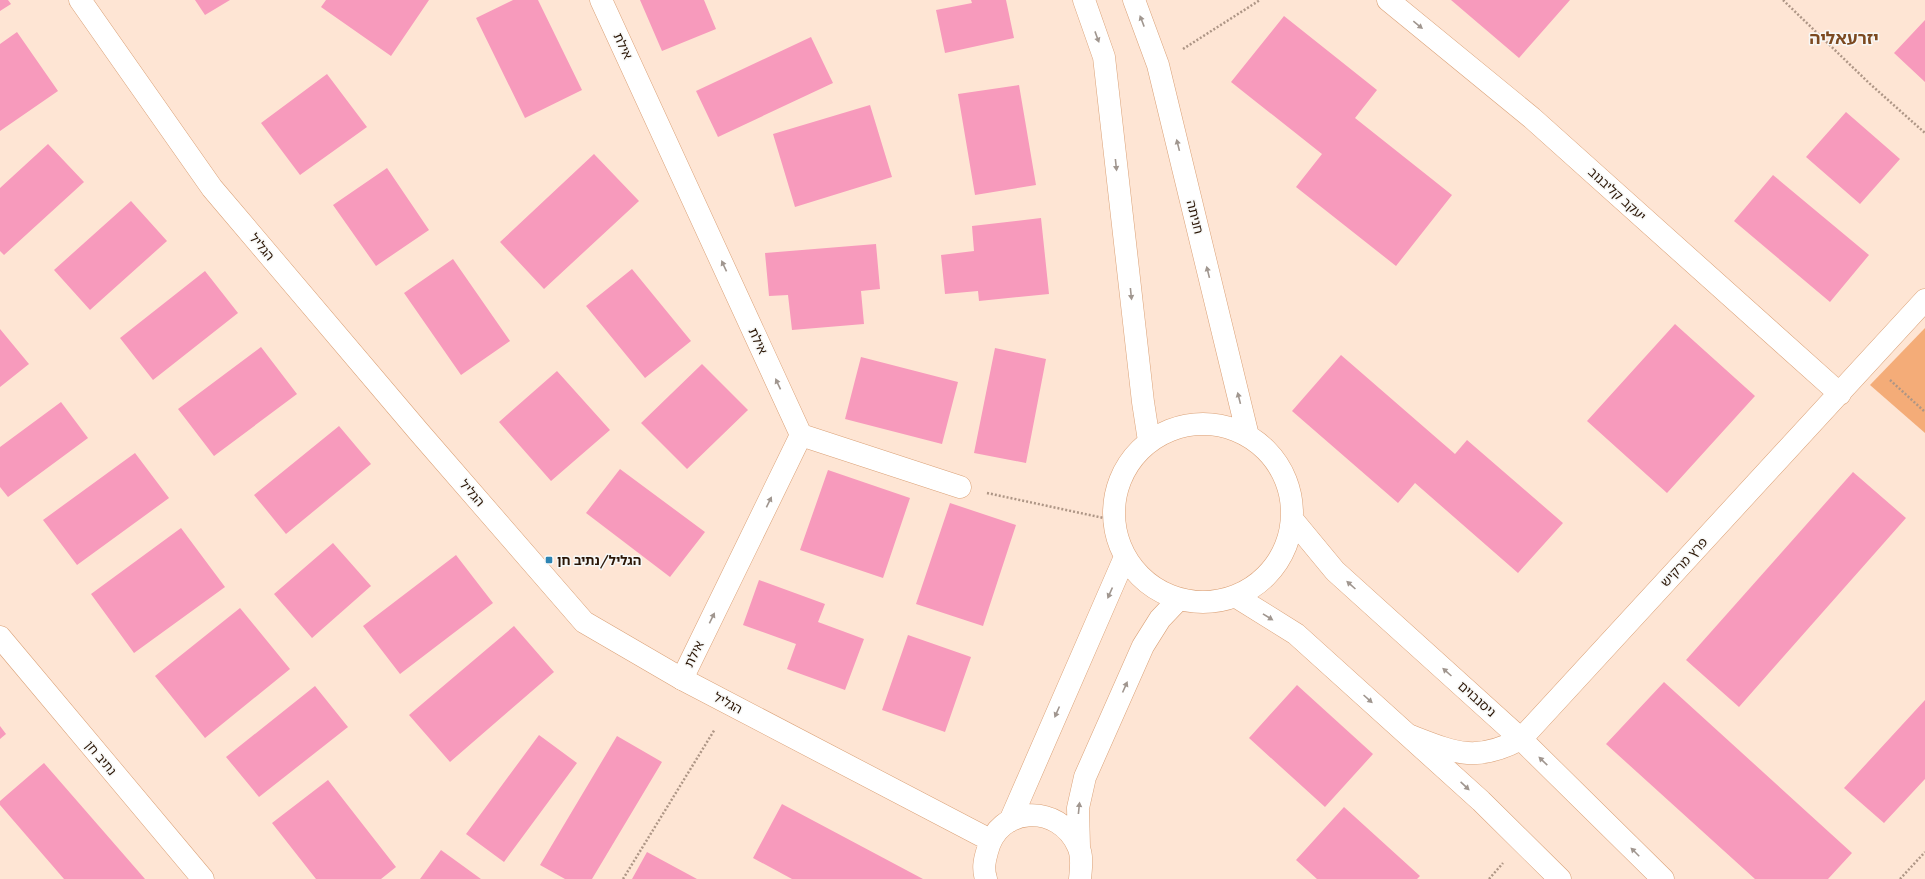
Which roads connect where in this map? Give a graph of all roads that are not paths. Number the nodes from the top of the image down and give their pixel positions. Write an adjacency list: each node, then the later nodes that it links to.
1 (80, 0): 17 (street, הגליל)
2 (601, 0): 8 (street, אילת, one-way to 2)
3 (1084, 0): 10 (street, one-way to 10)
4 (1134, 0): 9 (street, חניתה, one-way to 4)
5 (1388, 0): 7 (street, יעקב קליבנוב, one-way to 7)
6 (1925, 300): 7 (street, פרץ מרקיש)
7 (1840, 394): 19 (street, פרץ מרקיש)
8 (801, 435): 11 (street); 17 (street, אילת, one-way to 8)
9 (1248, 436): 10 (street); 12 (street)
10 (1149, 441): 13 (street)
11 (960, 487)
12 (1292, 519): 14 (street); 19 (street, ניסנבוים, one-way to 12)
13 (1125, 557): 15 (street); 20 (street, one-way to 20)
14 (1235, 596): 15 (street); 18 (street, one-way to 18)
15 (1179, 599): 22 (street, one-way to 15)
16 (0, 637): 23 (street, נתיב חן)
17 (682, 679): 21 (street, הגליל)
18 (1411, 736): 19 (street, פרץ מרקיש); 26 (street, one-way to 26)
19 (1521, 739): 27 (street, ניסנבוים, one-way to 19)
20 (1010, 820): 21 (street); 22 (street)
21 (990, 840): 24 (street)
22 (1078, 847): 25 (street)
23 (203, 879)
24 (986, 879)
25 (1080, 879)
26 (1560, 879)
27 (1663, 879)

